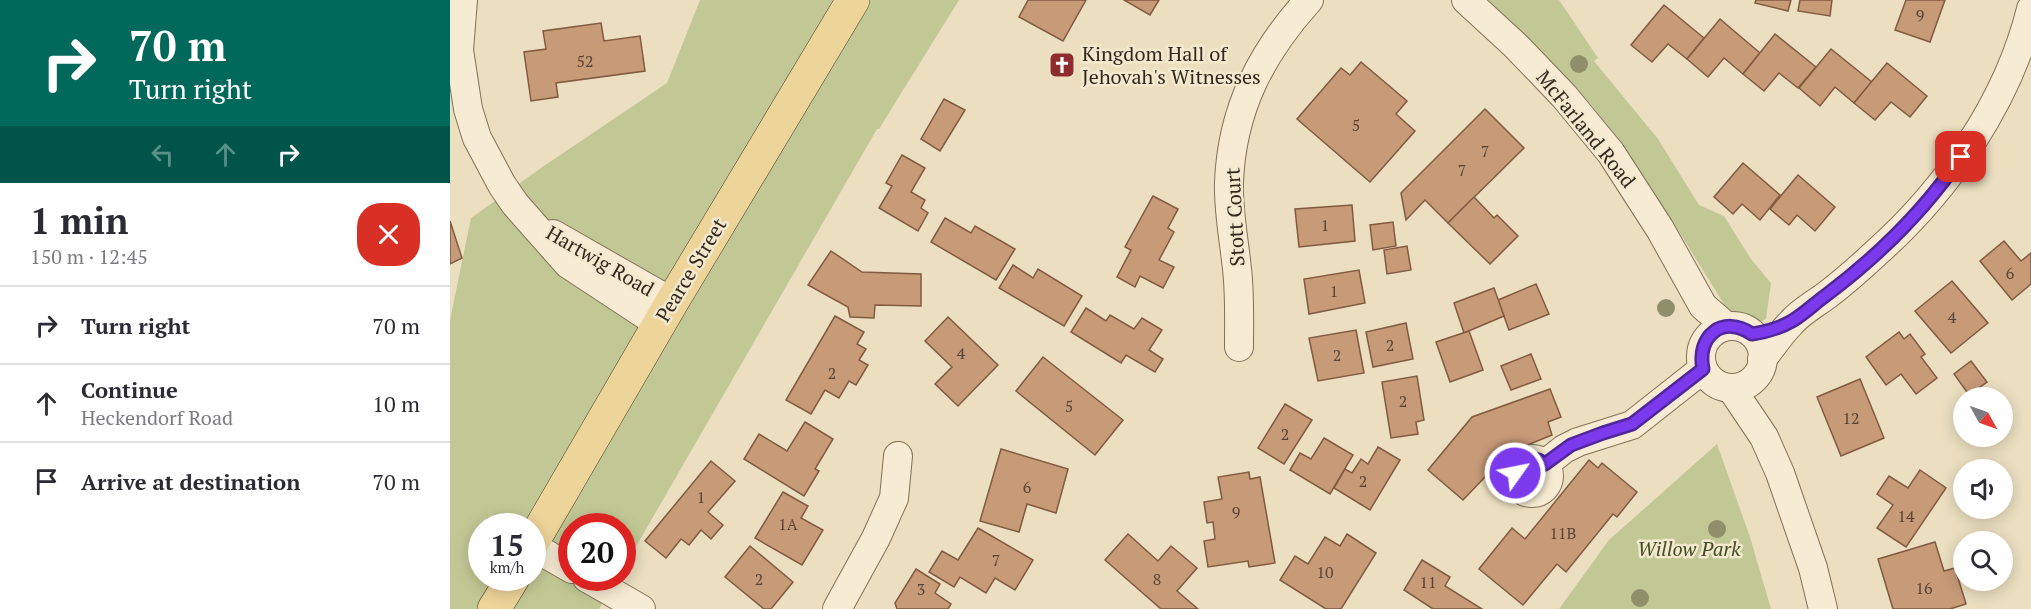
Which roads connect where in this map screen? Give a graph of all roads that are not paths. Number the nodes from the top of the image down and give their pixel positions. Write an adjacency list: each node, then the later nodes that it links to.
1 (463, 0): 7 (street, Hartwig Road)
2 (853, 0): 7 (main road, Pearce Street)
3 (1308, 0): 8 (street, Stott Court)
4 (1466, 0): 9 (street, McFarland Road)
5 (2031, 9): 6 (street)
6 (2027, 42): 9 (street)
7 (665, 313): 12 (main road, Pearce Street)
8 (1239, 347)
9 (1739, 354): 11 (street); 18 (street, McFarland Road)
10 (898, 456): 17 (street)
11 (1545, 464)
12 (546, 520)
13 (505, 591): 15 (main road)
14 (610, 591): 16 (street)
15 (495, 609)
16 (641, 609)
17 (837, 609)
18 (1823, 609)

